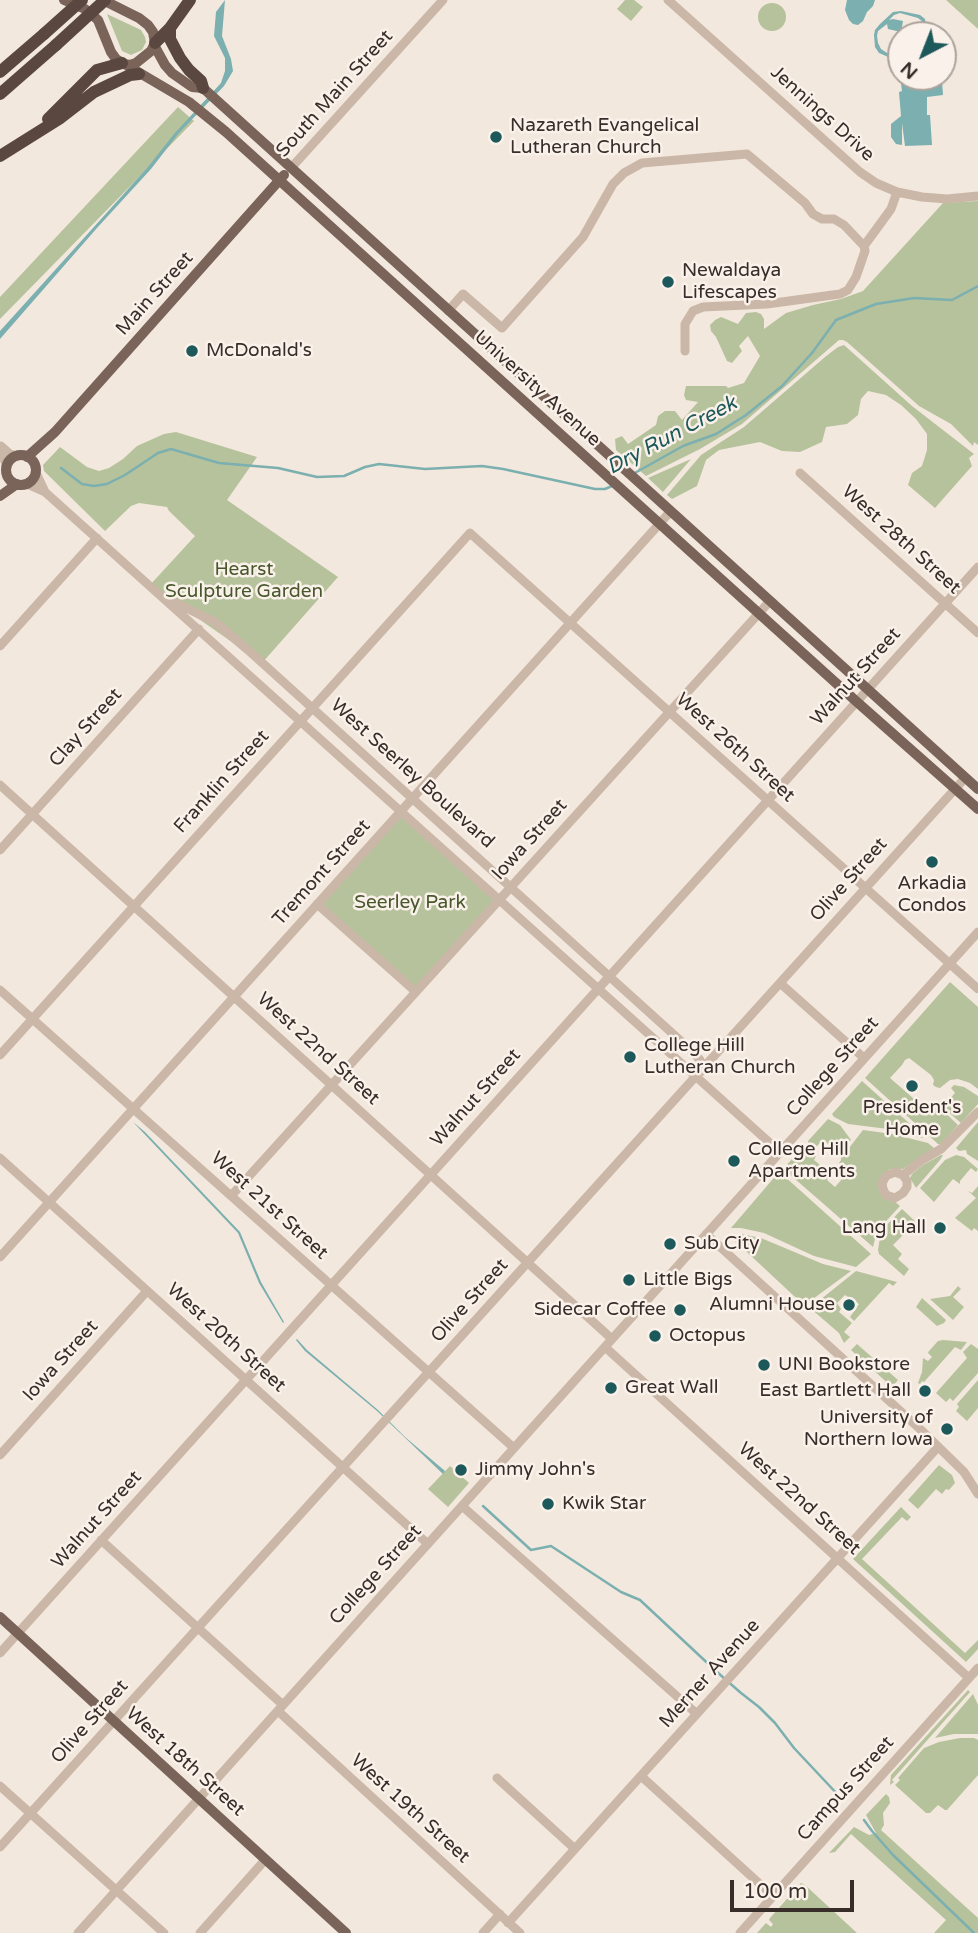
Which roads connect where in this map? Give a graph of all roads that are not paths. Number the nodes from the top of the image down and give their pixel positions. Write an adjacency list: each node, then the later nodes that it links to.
1 (64, 0): 9 (main road, University Avenue)
2 (82, 0): 10 (highway, bridge)
3 (104, 0): 8 (main road, University Avenue); 13 (highway, bridge)
4 (190, 0): 7 (highway)
5 (443, 0): 16 (street, South Main Street)
6 (668, 0): 18 (street, Jennings Drive)
7 (170, 28): 8 (highway); 12 (highway)
8 (155, 44): 9 (main road); 12 (main road, University Avenue)
9 (123, 63): 11 (main road, University Avenue); 14 (highway)
10 (0, 72)
11 (139, 74): 14 (highway); 17 (main road, University Avenue)
12 (203, 88): 16 (main road, University Avenue)
13 (0, 94)
14 (30, 136): 15 (highway)
15 (0, 156)
16 (291, 168): 17 (main road, South Main Street); 21 (main road, University Avenue)
17 (280, 180): 23 (main road, Main Street); 34 (main road, University Avenue)
18 (897, 192): 19 (street, Jennings Drive); 20 (street)
19 (978, 197)
20 (864, 246): 21 (street); 22 (street)
21 (448, 311): 33 (main road, University Avenue)
22 (685, 351)
23 (55, 432): 25 (main road, Main Street); 27 (main road, Main Street)
24 (0, 445): 25 (street); 26 (street)
25 (22, 456): 26 (main road); 27 (main road)
26 (6, 468): 29 (main road); 30 (main road)
27 (36, 470): 29 (main road); 31 (street, West Seerley Boulevard)
28 (800, 473): 40 (street, West 28th Street)
29 (22, 484): 31 (street, West Seerley Boulevard); 32 (main road)
30 (0, 486)
31 (45, 492): 36 (street, West Seerley Boulevard)
32 (0, 496)
33 (670, 512): 34 (street, Tremont Street); 39 (main road, University Avenue)
34 (660, 524): 41 (main road, University Avenue); 42 (street, Tremont Street)
35 (470, 533): 42 (street, West 26th Street); 48 (street, Franklin Street)
36 (97, 538): 38 (street, West Seerley Boulevard); 45 (street)
37 (978, 567): 40 (street, Walnut Street)
38 (150, 586): 43 (street, West Seerley Boulevard); 48 (street, West Seerley Boulevard)
39 (770, 601): 41 (street, Iowa Street); 46 (main road, University Avenue)
40 (946, 604): 44 (street, West 28th Street); 46 (street, Walnut Street)
41 (760, 613): 47 (main road, University Avenue); 49 (street, Iowa Street)
42 (570, 623): 49 (street, West 26th Street); 55 (street, Tremont Street)
43 (199, 629): 50 (street, West Seerley Boulevard); 59 (street, Clay Street)
44 (978, 633)
45 (0, 646)
46 (868, 690): 47 (street, Walnut Street); 51 (main road, University Avenue)
47 (857, 702): 53 (main road, University Avenue); 56 (street, Walnut Street)
48 (312, 708): 50 (street, Franklin Street); 55 (street, West Seerley Boulevard)
49 (670, 712): 56 (street, West 26th Street); 61 (street, Iowa Street)
50 (300, 721): 58 (street, West Seerley Boulevard); 65 (street, Franklin Street)
51 (965, 778): 53 (street, Olive Street); 54 (main road, University Avenue)
52 (0, 785): 59 (street, West 22nd Street)
53 (955, 789): 57 (main road, University Avenue); 62 (street, Olive Street)
54 (978, 789)
55 (412, 799): 58 (street, Tremont Street); 61 (street, West Seerley Boulevard)
56 (768, 801): 62 (street, West 26th Street); 68 (street, Walnut Street)
57 (978, 809)
58 (401, 811): 63 (street, West Seerley Boulevard); 64 (street, Tremont Street)
59 (32, 814): 60 (street, Clay Street); 65 (street, West 22nd Street)
60 (0, 850)
61 (511, 887): 63 (street, Iowa Street); 68 (street, West Seerley Boulevard)
62 (866, 888): 67 (street, West 26th Street); 69 (street, Olive Street)
63 (500, 900): 70 (street, West Seerley Boulevard); 73 (street, Iowa Street)
64 (317, 904): 73 (street); 74 (street, Tremont Street)
65 (134, 906): 74 (street, West 22nd Street); 75 (street, Franklin Street)
66 (978, 932): 67 (street, College Street)
67 (950, 963): 71 (street, West 26th Street); 77 (street, College Street)
68 (609, 976): 70 (street, Walnut Street); 78 (street, West Seerley Boulevard)
69 (780, 983): 77 (street); 78 (street, Olive Street)
70 (599, 989): 78 (street, West Seerley Boulevard); 84 (street, Walnut Street)
71 (978, 989)
72 (0, 990): 75 (street, West 21st Street)
73 (416, 992): 79 (street, Iowa Street)
74 (234, 997): 79 (street, West 22nd Street); 80 (street, Tremont Street)
75 (30, 1022): 76 (street, Franklin Street); 80 (street, West 21st Street)
76 (0, 1055)
77 (864, 1058): 82 (street, College Street)
78 (699, 1072): 82 (street, West Seerley Boulevard); 90 (street, Olive Street)
79 (332, 1085): 84 (street, West 22nd Street); 86 (street, Iowa Street)
80 (133, 1109): 86 (street, West 21st Street); 87 (street, Tremont Street)
81 (978, 1112): 85 (street)
82 (780, 1152): 88 (street, College Street)
83 (0, 1158): 87 (street, West 20th Street)
84 (431, 1175): 90 (street, West 22nd Street); 91 (street, Walnut Street)
85 (903, 1175)
86 (231, 1196): 91 (street, West 21st Street)
87 (49, 1202): 89 (street, Tremont Street); 92 (street, West 20th Street)
88 (703, 1238): 93 (street, College Street); 98 (street)
89 (0, 1257)
90 (528, 1262): 93 (street, West 22nd Street); 95 (street, Olive Street)
91 (331, 1285): 95 (street, West 21st Street); 96 (street, Walnut Street)
92 (147, 1291): 96 (street, West 20th Street); 99 (street, Iowa Street)
93 (612, 1339): 94 (street, College Street)
94 (605, 1347): 97 (street, College Street); 105 (street, West 22nd Street)
95 (429, 1372): 97 (street, West 21st Street); 100 (street, Olive Street)
96 (246, 1380): 100 (street, West 20th Street); 103 (street, Walnut Street)
97 (514, 1448): 102 (street, College Street)
98 (937, 1448): 101 (street); 105 (street, Merner Avenue)
99 (0, 1455)
100 (343, 1467): 104 (street, West 20th Street); 107 (street, Olive Street)
101 (978, 1494)
102 (463, 1506): 104 (street, College Street); 113 (street)
103 (102, 1540): 107 (street, West 19th Street); 108 (street, Walnut Street)
104 (428, 1544): 112 (street, College Street)
105 (838, 1558): 111 (street, West 22nd Street); 113 (street, Merner Avenue)
106 (0, 1617): 108 (main road, West 18th Street)
107 (198, 1628): 112 (street, West 19th Street); 114 (street, Olive Street)
108 (18, 1633): 109 (street, Walnut Street); 114 (main road, West 18th Street)
109 (0, 1653)
110 (978, 1668): 111 (street, Campus Street)
111 (969, 1678): 124 (street, Campus Street)
112 (280, 1708): 118 (street, College Street); 125 (street, West 19th Street)
113 (697, 1714): 115 (street, Merner Avenue)
114 (114, 1721): 118 (main road, West 18th Street); 119 (street, Olive Street)
115 (641, 1776): 121 (street, Merner Avenue); 124 (street)
116 (497, 1777): 121 (street)
117 (0, 1786): 119 (street)
118 (199, 1799): 122 (main road, West 18th Street); 123 (street, College Street)
119 (30, 1814): 120 (street, Olive Street); 123 (street)
120 (0, 1847)
121 (575, 1849): 126 (street, Merner Avenue)
122 (265, 1860): 129 (street); 130 (main road, West 18th Street)
123 (116, 1891): 127 (street, College Street); 128 (street)
124 (773, 1896): 133 (street, Campus Street)
125 (500, 1914): 126 (street, West 19th Street); 131 (street)
126 (509, 1923): 132 (street, West 19th Street)
127 (78, 1933)
128 (164, 1933)
129 (200, 1933)
130 (346, 1933)
131 (483, 1933)
132 (520, 1933)
133 (740, 1933)

